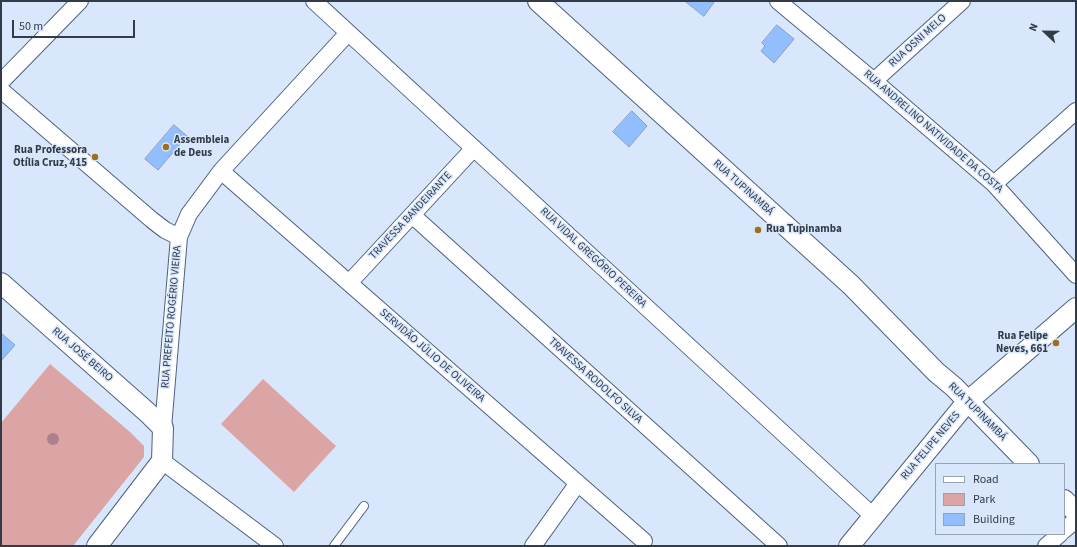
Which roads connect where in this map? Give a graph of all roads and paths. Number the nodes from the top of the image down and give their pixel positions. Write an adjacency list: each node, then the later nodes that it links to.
1 (314, 1): 6 (street, RUA VIDAL GREGÓRIO PEREIRA)
2 (538, 1): 20 (street, RUA TUPINAMBÁ)
3 (778, 1): 7 (street, RUA ANDRELINO NATIVIDADE DA COSTA)
4 (962, 1): 7 (street, RUA OSNI MELO)
5 (78, 2): 8 (street)
6 (348, 33): 11 (street, RUA VIDAL GREGÓRIO PEREIRA); 12 (street, RUA PREFEITO ROGÉRIO VIEIRA)
7 (874, 81): 13 (street, RUA ANDRELINO NATIVIDADE DA COSTA)
8 (1, 82)
9 (1, 90): 15 (street)
10 (1076, 111): 13 (street)
11 (474, 148): 14 (street, TRAVESSA BANDEIRANTE); 28 (street, RUA VIDAL GREGÓRIO PEREIRA)
12 (221, 171): 15 (street, RUA PREFEITO ROGÉRIO VIEIRA); 18 (street, SERVIDÃO JÚLIO DE OLIVEIRA)
13 (994, 184): 16 (street, RUA ANDRELINO NATIVIDADE DA COSTA)
14 (412, 215): 18 (street, TRAVESSA BANDEIRANTE); 37 (street, TRAVESSA RODOLFO SILVA)
15 (178, 236): 21 (street, RUA PREFEITO ROGÉRIO VIEIRA)
16 (1076, 275)
17 (1, 282): 21 (street, RUA JOSÉ BEIRO)
18 (349, 283): 24 (street, SERVIDÃO JÚLIO DE OLIVEIRA)
19 (1076, 308): 20 (street, RUA FELIPE NEVES)
20 (967, 402): 23 (street, RUA TUPINAMBÁ); 28 (street, RUA FELIPE NEVES)
21 (163, 428): 22 (street, RUA PREFEITO ROGÉRIO VIEIRA)
22 (162, 461): 33 (street); 34 (street)
23 (1028, 463)
24 (578, 483): 32 (street, SERVIDÃO JÚLIO DE OLIVEIRA); 36 (street)
25 (1065, 501): 27 (street)
26 (364, 506): 35 (lane)
27 (1076, 512)
28 (873, 516): 38 (street, RUA FELIPE NEVES)
29 (1076, 520): 30 (street)
30 (1065, 529)
31 (1059, 535): 39 (street)
32 (644, 541)
33 (97, 546)
34 (275, 546)
35 (334, 546)
36 (533, 546)
37 (779, 546)
38 (849, 546)
39 (1046, 546)

